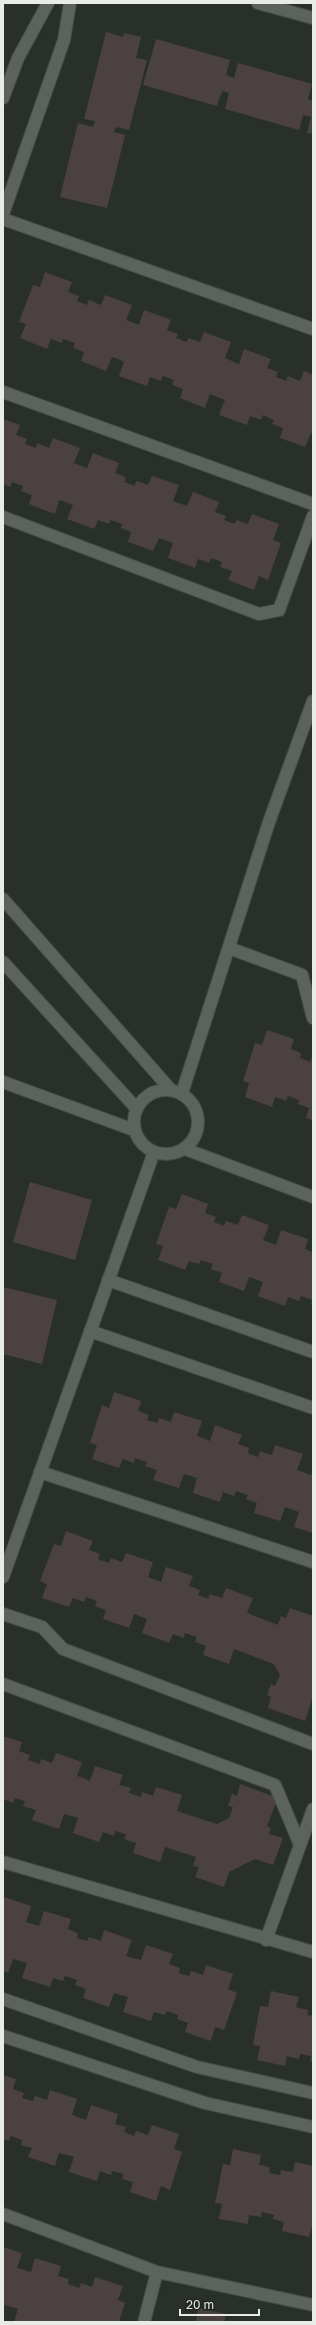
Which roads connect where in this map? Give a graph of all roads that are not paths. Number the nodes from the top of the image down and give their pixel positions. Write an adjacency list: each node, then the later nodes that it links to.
1 (48, 3): 5 (street)
2 (70, 3): 6 (street)
3 (258, 3): 4 (street)
4 (313, 18)
5 (3, 98)
6 (3, 214)
7 (3, 219): 8 (street)
8 (313, 329)
9 (3, 392): 10 (street)
10 (313, 504)
11 (3, 516): 12 (street)
12 (313, 516)
13 (313, 701): 15 (street)
14 (3, 899): 20 (street)
15 (229, 948): 17 (street); 20 (street)
16 (3, 962): 21 (street)
17 (307, 975): 18 (street)
18 (313, 1018)
19 (3, 1082): 22 (street)
20 (176, 1092): 21 (street); 23 (street)
21 (137, 1109): 22 (street)
22 (134, 1130): 24 (street)
23 (186, 1149): 24 (street); 25 (street)
24 (154, 1152): 26 (street)
25 (313, 1197)
26 (108, 1280): 27 (street); 28 (street)
27 (90, 1331): 29 (street); 30 (street)
28 (313, 1352)
29 (313, 1408)
30 (40, 1472): 31 (street); 32 (street)
31 (313, 1562)
32 (3, 1577)
33 (3, 1614): 35 (street)
34 (3, 1684): 37 (street)
35 (313, 1744)
36 (313, 1809): 37 (street)
37 (300, 1845): 39 (street)
38 (3, 1862): 39 (street)
39 (266, 1940): 40 (street)
40 (313, 1952)
41 (3, 1999): 43 (street)
42 (3, 2036): 44 (street)
43 (313, 2093)
44 (313, 2127)
45 (3, 2214): 46 (street)
46 (157, 2272): 47 (street); 48 (street)
47 (313, 2305)
48 (144, 2322)

